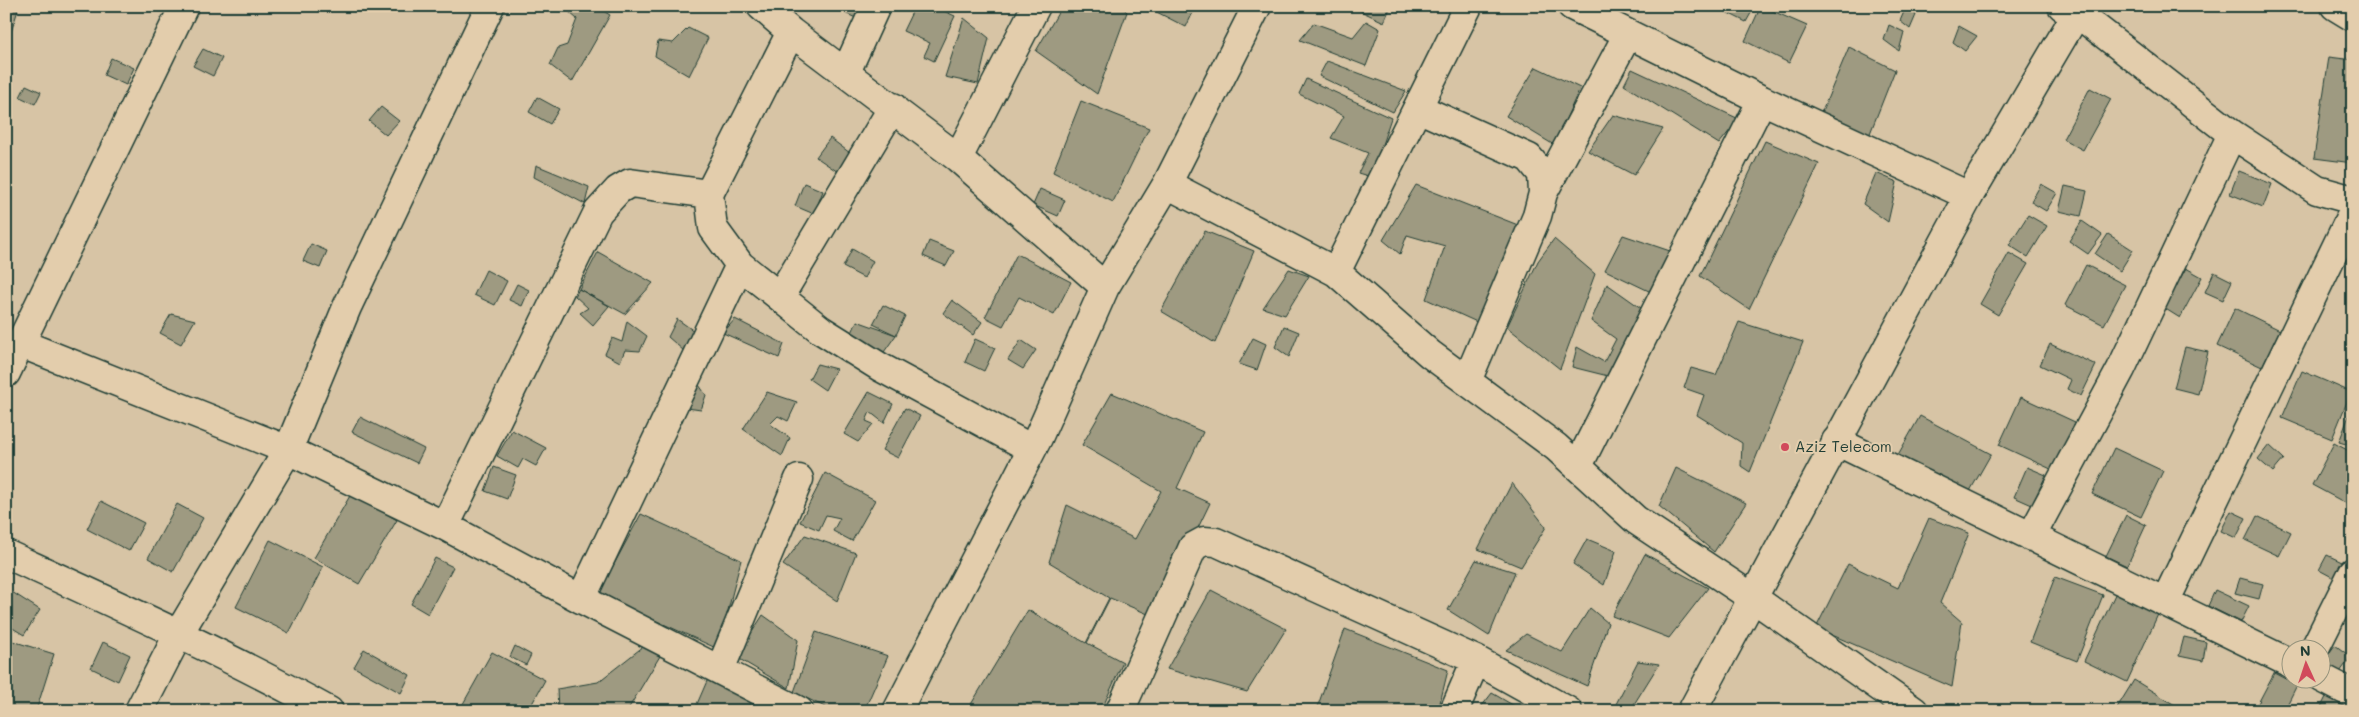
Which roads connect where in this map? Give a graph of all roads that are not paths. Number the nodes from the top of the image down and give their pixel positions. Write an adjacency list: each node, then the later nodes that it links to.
1 (184, 6): 30 (street)
2 (490, 6): 35 (street)
3 (761, 6): 12 (street)
4 (876, 6): 14 (street)
5 (1036, 6): 19 (street)
6 (1257, 6): 20 (street)
7 (1468, 6): 17 (street)
8 (1572, 6): 13 (street)
9 (2335, 6): 11 (street)
10 (2073, 9): 18 (street); 23 (street)
11 (2353, 16)
12 (791, 32): 14 (street); 22 (street)
13 (1628, 34): 15 (street); 21 (street)
14 (846, 72): 16 (street)
15 (1762, 100): 23 (street); 36 (street)
16 (893, 107): 19 (street); 29 (street)
17 (1418, 108): 21 (street); 27 (street)
18 (2232, 134): 24 (street); 39 (street)
19 (958, 158): 28 (street)
20 (1167, 184): 27 (street); 28 (street)
21 (1543, 192): 32 (street)
22 (709, 194): 26 (street); 38 (street)
23 (1968, 196): 33 (street)
24 (2353, 200)
25 (2353, 212): 44 (street)
26 (740, 265): 29 (street); 43 (street)
27 (1336, 272): 32 (street)
28 (1105, 288): 34 (street)
29 (780, 296): 34 (street)
30 (22, 344): 31 (street); 35 (street)
31 (6, 373)
32 (1467, 381): 36 (street)
33 (1836, 440): 39 (street); 42 (street)
34 (1032, 449): 55 (street)
35 (288, 450): 38 (street); 45 (street)
36 (1578, 466): 42 (street)
37 (800, 479): 49 (street)
38 (445, 526): 43 (street)
39 (2031, 537): 44 (street)
40 (6, 554): 45 (street)
41 (2353, 572): 46 (street)
42 (1753, 598): 59 (street); 60 (street)
43 (580, 599): 49 (street)
44 (2165, 602): 47 (street)
45 (179, 633): 52 (street); 53 (street)
46 (2319, 640)
47 (2282, 659)
48 (1476, 660): 56 (street); 57 (street); 58 (street)
49 (720, 670): 54 (street)
50 (2332, 683): 51 (street)
51 (2353, 694)
52 (139, 711)
53 (329, 711)
54 (799, 711)
55 (897, 711)
56 (1120, 711)
57 (1454, 711)
58 (1568, 711)
59 (1692, 711)
60 (1914, 711)

